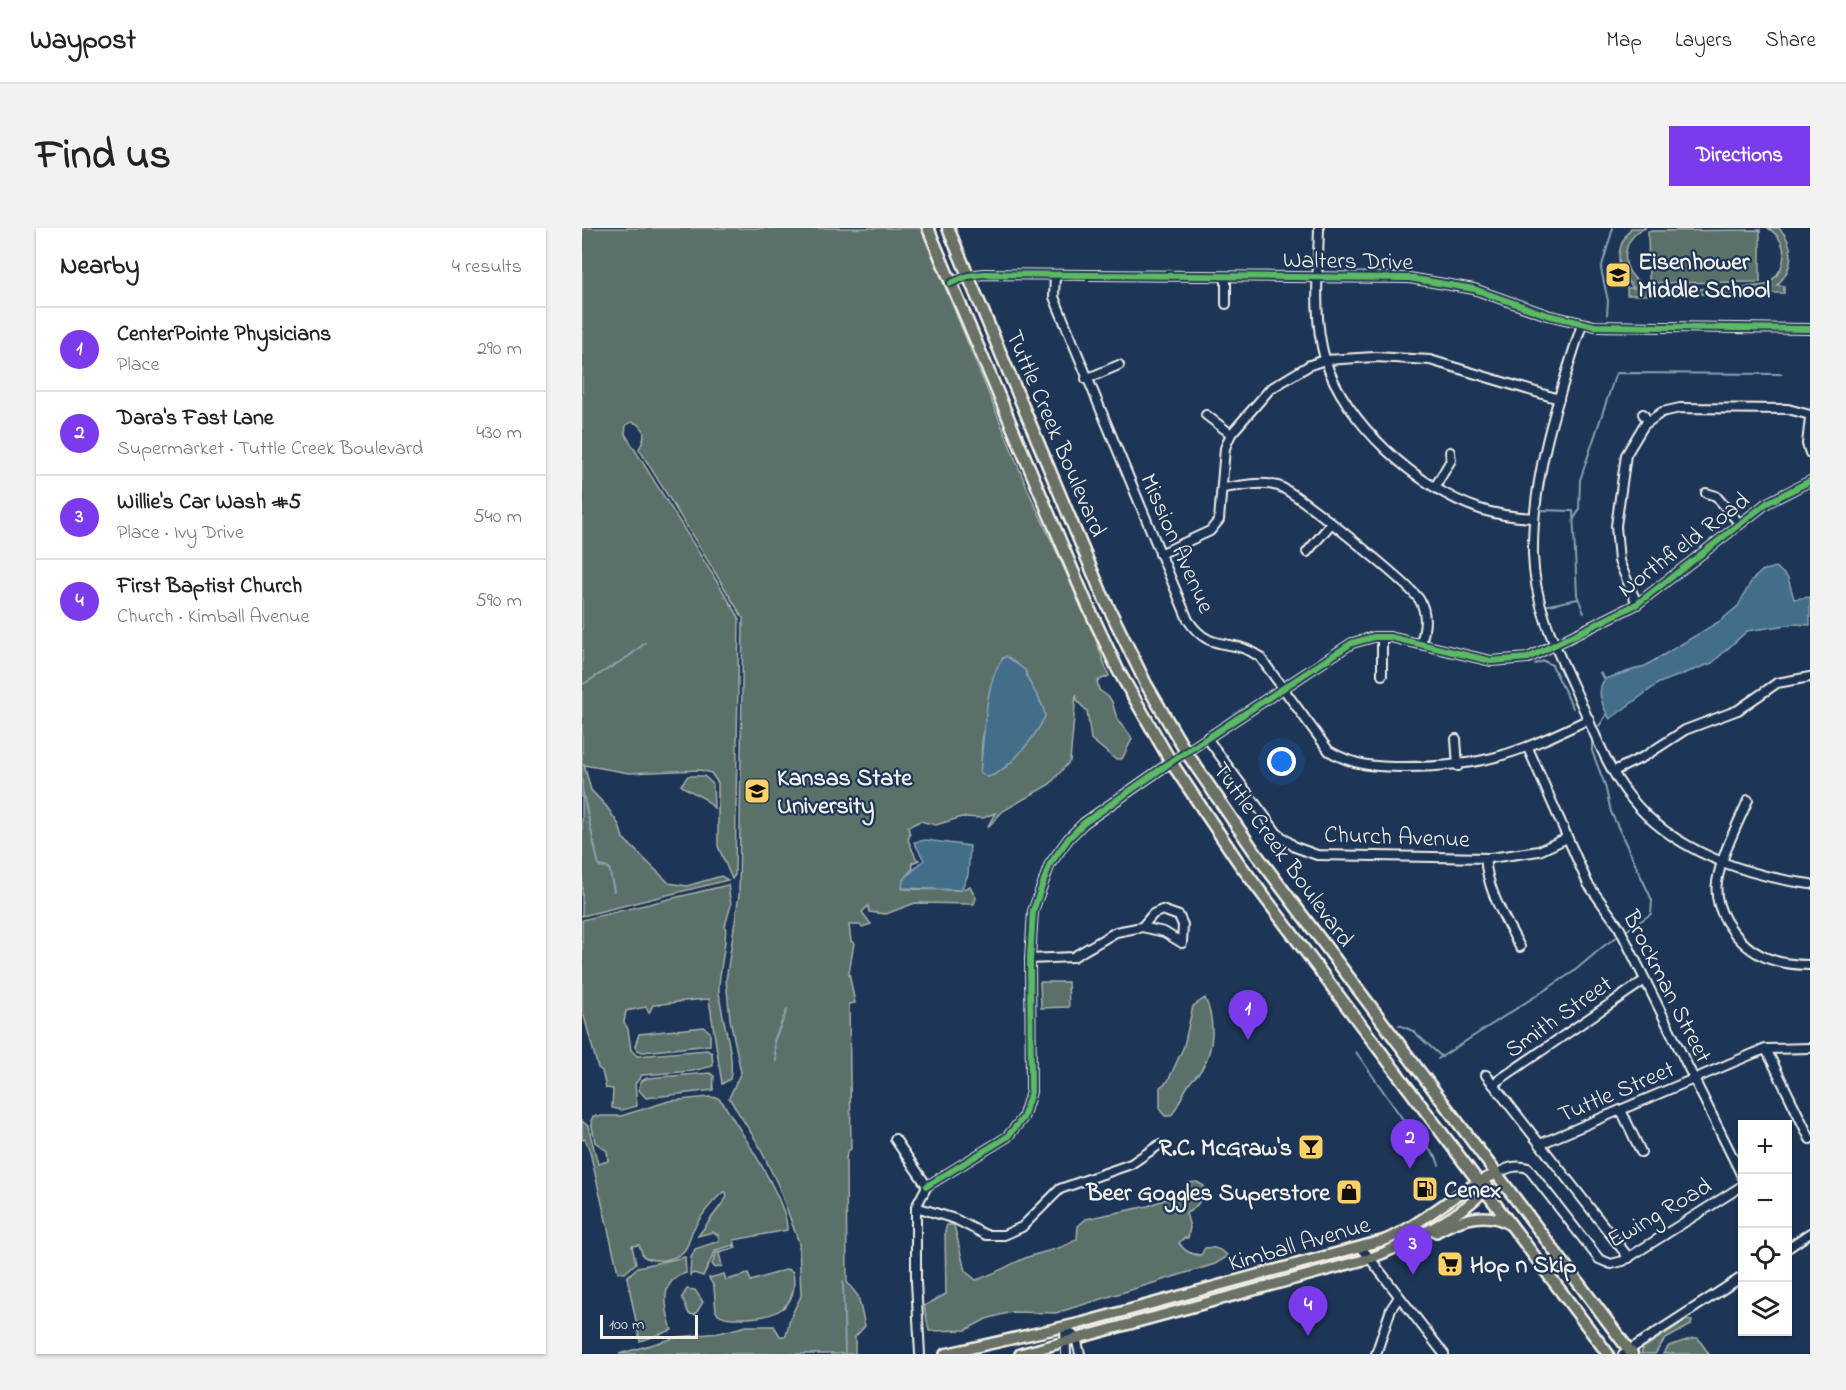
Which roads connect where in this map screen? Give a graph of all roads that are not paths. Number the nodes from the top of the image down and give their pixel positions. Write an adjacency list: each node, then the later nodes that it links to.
1 (928, 228): 8 (highway, Tuttle Creek Boulevard)
2 (948, 228): 5 (highway, Tuttle Creek Boulevard)
3 (1319, 228): 6 (street)
4 (1055, 275): 5 (street, Walters Drive); 7 (street, Walters Drive); 14 (street, Mission Avenue)
5 (968, 276): 8 (street, Walters Drive); 43 (highway, Tuttle Creek Boulevard)
6 (1318, 277): 7 (street, Walters Drive); 10 (street, Walters Drive); 12 (street)
7 (1226, 278): 9 (street)
8 (951, 283): 44 (highway, Tuttle Creek Boulevard)
9 (1226, 304)
10 (1582, 324): 11 (street, Walters Drive); 15 (street)
11 (1810, 329)
12 (1325, 360): 15 (street); 20 (street); 25 (street)
13 (1119, 365): 14 (street)
14 (1086, 378): 31 (street, Mission Avenue)
15 (1559, 399): 27 (street)
16 (1642, 414): 19 (street)
17 (1206, 415): 20 (street)
18 (1810, 417): 19 (street); 22 (street)
19 (1648, 421): 32 (street)
20 (1231, 434): 24 (street)
21 (1450, 452): 25 (street)
22 (1810, 453)
23 (1810, 481): 28 (street, Northfield Road)
24 (1223, 488): 29 (street); 31 (street)
25 (1435, 488): 27 (street)
26 (1706, 493): 28 (street)
27 (1534, 518): 35 (street)
28 (1739, 523): 32 (street, Northfield Road)
29 (1331, 524): 30 (street); 34 (street)
30 (1306, 552)
31 (1160, 554): 38 (street, Mission Avenue)
32 (1637, 604): 35 (street, Northfield Road)
33 (1382, 637): 34 (street, Northfield Road); 36 (street); 38 (street, Northfield Road)
34 (1421, 644): 35 (street, Northfield Road)
35 (1555, 646): 39 (street)
36 (1382, 675)
37 (1810, 676): 46 (street)
38 (1282, 687): 40 (street, Northfield Road); 45 (street, Mission Avenue)
39 (1589, 719): 42 (street, Mission Avenue); 46 (street)
40 (1207, 738): 43 (street, Northfield Road); 49 (street, Church Avenue)
41 (1455, 739): 45 (street)
42 (1528, 748): 45 (street, Mission Avenue); 48 (street, Brockman Street)
43 (1186, 752): 44 (street, Northfield Road); 69 (highway, Tuttle Creek Boulevard)
44 (1171, 762): 54 (street, Northfield Road); 72 (highway, Tuttle Creek Boulevard)
45 (1458, 766)
46 (1614, 771): 50 (street)
47 (1748, 800): 50 (street)
48 (1565, 839): 49 (street, Church Avenue); 56 (street, Brockman Street)
49 (1485, 858): 53 (street)
50 (1722, 861): 51 (street); 55 (street)
51 (1810, 884)
52 (1142, 927): 52 (street); 54 (street)
53 (1520, 947)
54 (1030, 959): 71 (street, Northfield Road)
55 (1810, 965)
56 (1645, 980): 60 (street, Brockman Street); 61 (street, Smith Street)
57 (1810, 1048): 58 (street, Tuttle Street)
58 (1766, 1049): 60 (street, Tuttle Street); 63 (street)
59 (1486, 1075): 61 (street)
60 (1694, 1079): 62 (street, Tuttle Street); 70 (street, Brockman Street)
61 (1493, 1084): 66 (street)
62 (1621, 1110): 66 (street, Tuttle Street); 68 (street)
63 (1808, 1130): 64 (street)
64 (1810, 1139)
65 (895, 1140): 71 (street)
66 (1540, 1144): 81 (street)
67 (1160, 1145): 74 (street)
68 (1641, 1152)
69 (1496, 1174): 72 (main road, Kimball Avenue); 81 (street, Ewing Road); 87 (highway, Tuttle Creek Boulevard)
70 (1742, 1174)
71 (927, 1186): 74 (street)
72 (1481, 1186): 75 (highway, Tuttle Creek Boulevard); 77 (main road, Kimball Avenue); 79 (main road, Kimball Avenue)
73 (1738, 1189): 81 (street, Ewing Road)
74 (916, 1207): 88 (street)
75 (1512, 1227): 77 (main road); 95 (highway, Tuttle Creek Boulevard)
76 (1810, 1233): 78 (street)
77 (1417, 1238): 80 (main road, Kimball Avenue)
78 (1792, 1245)
79 (1361, 1247): 80 (street); 84 (main road, Kimball Avenue)
80 (1371, 1258): 83 (street); 85 (main road, Kimball Avenue)
81 (1629, 1258)
82 (1738, 1280): 87 (street)
83 (1399, 1297): 93 (street); 94 (street)
84 (1065, 1327): 85 (street); 86 (street); 89 (main road, Kimball Avenue)
85 (1076, 1338): 86 (main road, Kimball Avenue); 92 (street)
86 (1064, 1341): 90 (main road, Kimball Avenue); 91 (street)
87 (1628, 1353)
88 (920, 1354)
89 (945, 1354)
90 (1020, 1354)
91 (1066, 1354)
92 (1080, 1354)
93 (1376, 1354)
94 (1444, 1354)
95 (1608, 1354)

